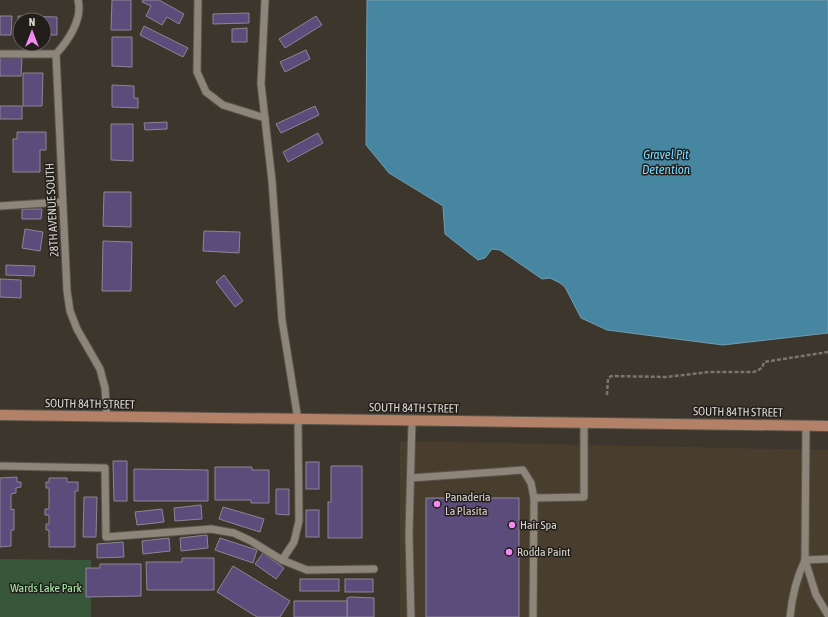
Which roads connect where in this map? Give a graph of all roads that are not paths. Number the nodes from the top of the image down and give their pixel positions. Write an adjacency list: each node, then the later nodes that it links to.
1 (78, 0): 5 (lane)
2 (198, 0): 6 (lane)
3 (265, 0): 6 (lane)
4 (0, 54): 5 (lane)
5 (56, 54): 7 (lane, 28TH AVENUE SOUTH)
6 (265, 118): 11 (lane)
7 (62, 202): 8 (lane); 10 (lane, 28TH AVENUE SOUTH)
8 (0, 206)
9 (0, 415): 10 (main road, SOUTH 84TH STREET)
10 (107, 417): 11 (main road, SOUTH 84TH STREET)
11 (298, 420): 12 (main road, SOUTH 84TH STREET); 20 (lane)
12 (412, 421): 13 (main road, SOUTH 84TH STREET); 17 (lane)
13 (584, 423): 14 (main road, SOUTH 84TH STREET); 18 (lane)
14 (806, 426): 15 (main road, SOUTH 84TH STREET); 21 (lane)
15 (828, 426)
16 (0, 466): 20 (lane)
17 (411, 478): 18 (lane); 24 (lane)
18 (534, 498): 25 (lane)
19 (828, 559): 21 (lane)
20 (282, 560): 22 (lane)
21 (805, 560): 23 (lane); 26 (lane)
22 (374, 569)
23 (826, 613): 27 (lane)
24 (410, 617)
25 (533, 617)
26 (790, 617)
27 (818, 617)

